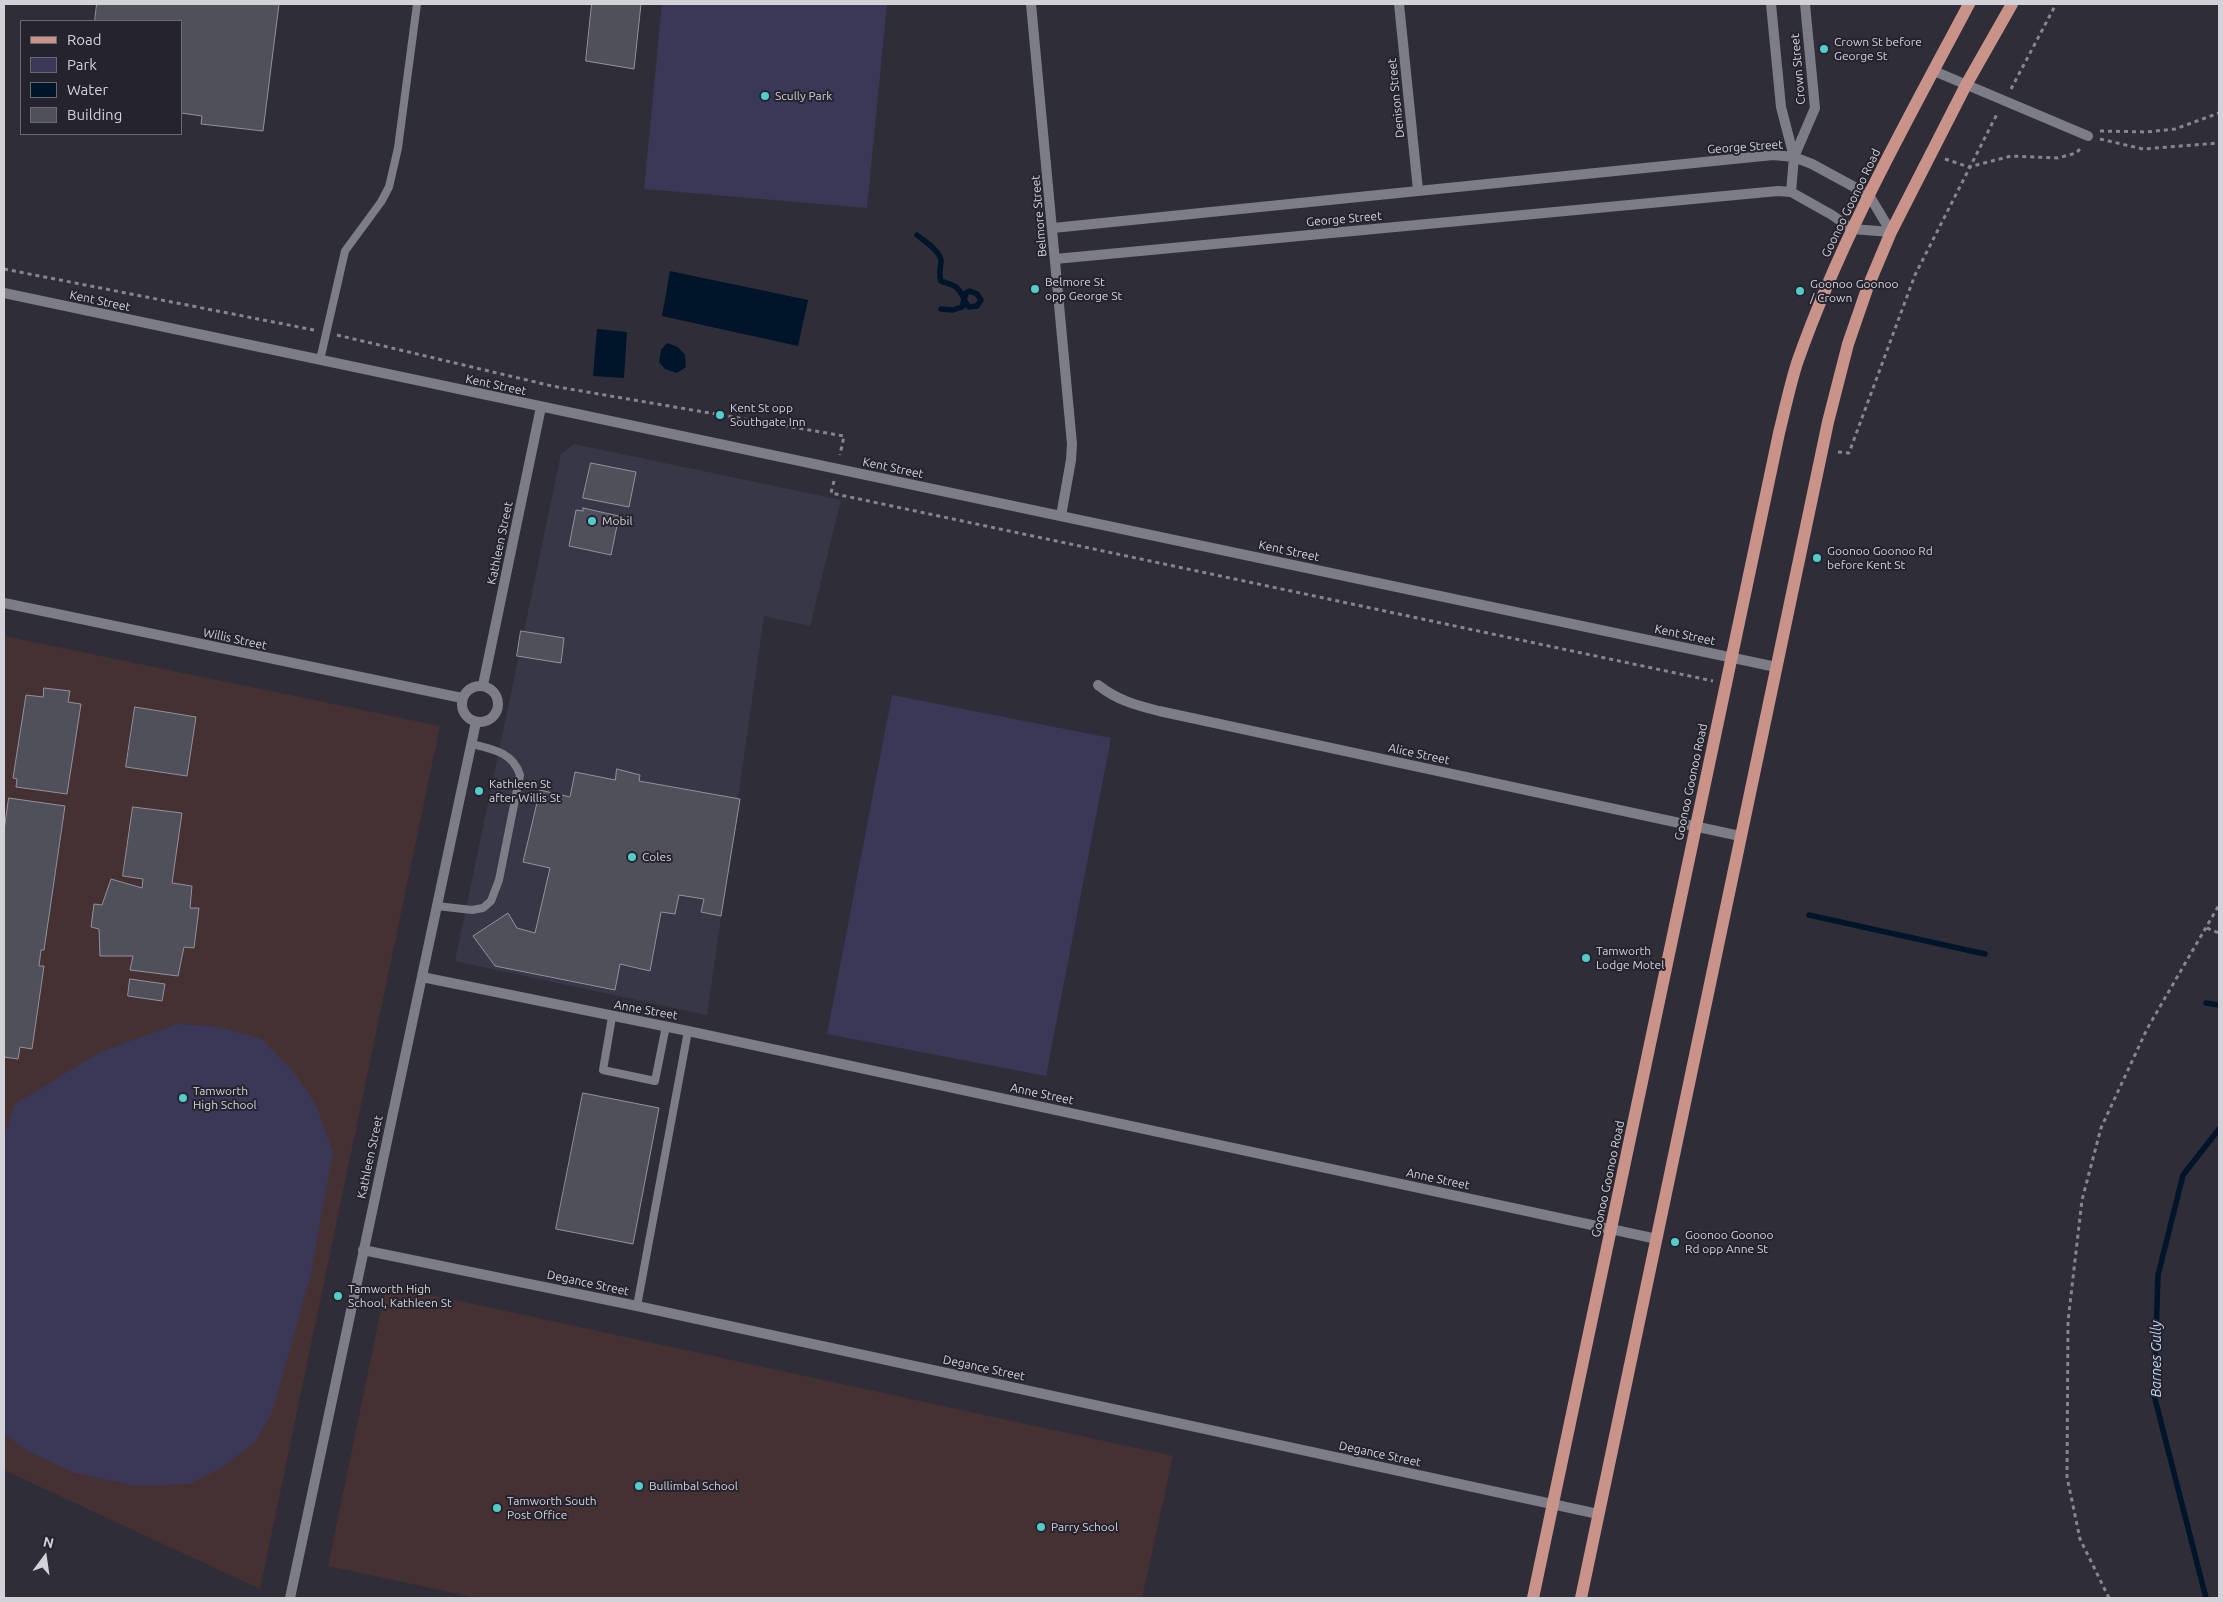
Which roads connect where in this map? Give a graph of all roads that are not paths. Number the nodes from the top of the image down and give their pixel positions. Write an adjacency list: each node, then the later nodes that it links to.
1 (417, 4): 20 (lane)
2 (1031, 4): 15 (street, Belmore Street)
3 (1399, 4): 12 (street, Denison Street)
4 (1770, 4): 11 (street, Crown Street)
5 (1804, 4): 11 (street, Crown Street)
6 (1969, 4): 8 (main road, Goonoo Goonoo Road)
7 (2012, 4): 9 (main road)
8 (1934, 71): 9 (street); 14 (main road, Goonoo Goonoo Road)
9 (1966, 85): 10 (street); 17 (main road)
10 (2088, 136)
11 (1794, 157): 12 (street, George Street); 13 (street, Crown Street); 14 (street, George Street)
12 (1418, 190): 15 (street, George Street)
13 (1791, 192): 16 (street, George Street); 18 (street, George Street)
14 (1868, 195): 16 (main road, Goonoo Goonoo Road); 17 (street, George Street)
15 (1053, 228): 18 (street, Belmore Street)
16 (1852, 229): 17 (street); 24 (main road, Goonoo Goonoo Road)
17 (1891, 232): 25 (main road)
18 (1055, 259): 22 (street, Belmore Street)
19 (4, 293): 20 (street, Kent Street)
20 (320, 360): 21 (street, Kent Street)
21 (541, 407): 22 (street, Kent Street); 26 (street, Kathleen Street)
22 (1061, 516): 24 (street, Kent Street)
23 (4, 603): 28 (street, Willis Street)
24 (1731, 657): 25 (street, Kent Street); 31 (main road, Goonoo Goonoo Road)
25 (1776, 667): 32 (main road)
26 (483, 685): 28 (street); 29 (street)
27 (1098, 685): 31 (street, Alice Street)
28 (462, 698): 29 (street)
29 (476, 722): 30 (street, Kathleen Street)
30 (472, 744): 33 (street, Kathleen Street); 33 (lane)
31 (1696, 826): 32 (street, Alice Street); 38 (main road, Goonoo Goonoo Road)
32 (1740, 836): 39 (main road)
33 (436, 906): 34 (street, Kathleen Street)
34 (422, 977): 35 (street, Anne Street); 40 (street, Kathleen Street)
35 (612, 1017): 36 (street, Anne Street); 36 (lane)
36 (666, 1026): 37 (street, Anne Street)
37 (688, 1031): 38 (street, Anne Street); 41 (lane)
38 (1611, 1229): 39 (street, Anne Street); 42 (main road, Goonoo Goonoo Road)
39 (1656, 1239): 43 (main road)
40 (363, 1250): 41 (street, Degance Street); 44 (street, Kathleen Street)
41 (637, 1306): 42 (street, Degance Street)
42 (1553, 1504): 43 (street, Degance Street); 45 (main road, Goonoo Goonoo Road)
43 (1598, 1514): 46 (main road)
44 (290, 1598)
45 (1533, 1598)
46 (1581, 1598)

